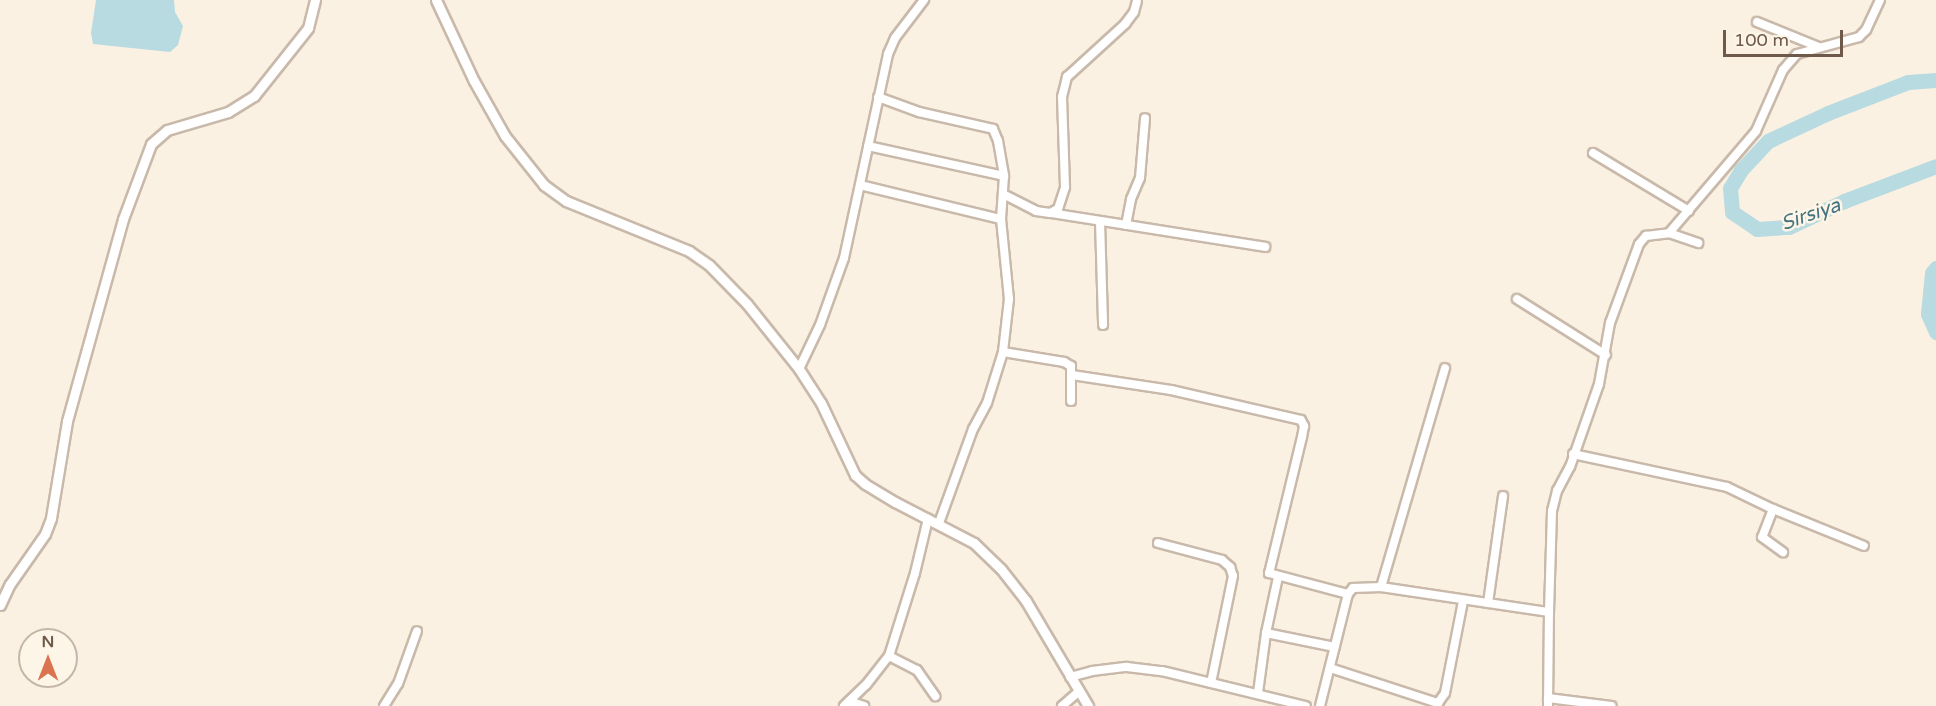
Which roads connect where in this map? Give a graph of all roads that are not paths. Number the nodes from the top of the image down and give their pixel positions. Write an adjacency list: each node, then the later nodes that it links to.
1 (315, 0): 44 (street)
2 (436, 0): 28 (street)
3 (924, 0): 8 (street)
4 (1880, 0): 7 (street)
5 (1137, 1): 16 (street)
6 (1757, 22): 7 (street)
7 (1820, 47): 15 (street)
8 (878, 97): 10 (street); 12 (street)
9 (1145, 118): 19 (street)
10 (868, 146): 12 (street); 13 (street)
11 (1593, 153): 15 (street)
12 (1004, 176): 14 (street)
13 (860, 185): 17 (street); 28 (street)
14 (1005, 195): 16 (street); 17 (street)
15 (1689, 210): 20 (street)
16 (1050, 213): 18 (street)
17 (1001, 219): 25 (street)
18 (1100, 221): 19 (street); 24 (street)
19 (1126, 225): 22 (street)
20 (1669, 233): 21 (street); 26 (street)
21 (1698, 243)
22 (1265, 247)
23 (1517, 300): 26 (street)
24 (1103, 325)
25 (1003, 352): 29 (street); 35 (street)
26 (1606, 355): 31 (street)
27 (1445, 368): 40 (street)
28 (799, 369): 34 (street)
29 (1072, 375): 30 (street); 39 (street)
30 (1071, 401)
31 (1573, 454): 33 (street); 45 (street)
32 (1503, 496): 43 (street)
33 (1773, 509): 37 (street); 38 (street)
34 (928, 519): 35 (street); 49 (street)
35 (939, 523): 51 (street)
36 (1158, 543): 52 (street)
37 (1864, 546)
38 (1783, 552)
39 (1278, 577): 41 (street); 47 (street)
40 (1381, 587): 41 (street); 42 (street)
41 (1348, 594): 48 (street)
42 (1463, 601): 43 (street); 50 (street)
43 (1488, 603): 45 (street)
44 (0, 605)
45 (1549, 612): 56 (street)
46 (417, 631): 58 (street)
47 (1266, 633): 48 (street); 54 (street)
48 (1335, 647): 50 (street)
49 (889, 656): 55 (street); 57 (street)
50 (1330, 668): 63 (street)
51 (1070, 677): 52 (street); 53 (street)
52 (1211, 683): 54 (street)
53 (1079, 691): 60 (street); 61 (street)
54 (1258, 693): 62 (street)
55 (935, 696)
56 (1548, 702): 64 (street)
57 (846, 704): 59 (street)
58 (384, 706)
59 (864, 706)
60 (1062, 706)
61 (1088, 706)
62 (1306, 706)
63 (1320, 706)
64 (1611, 706)

